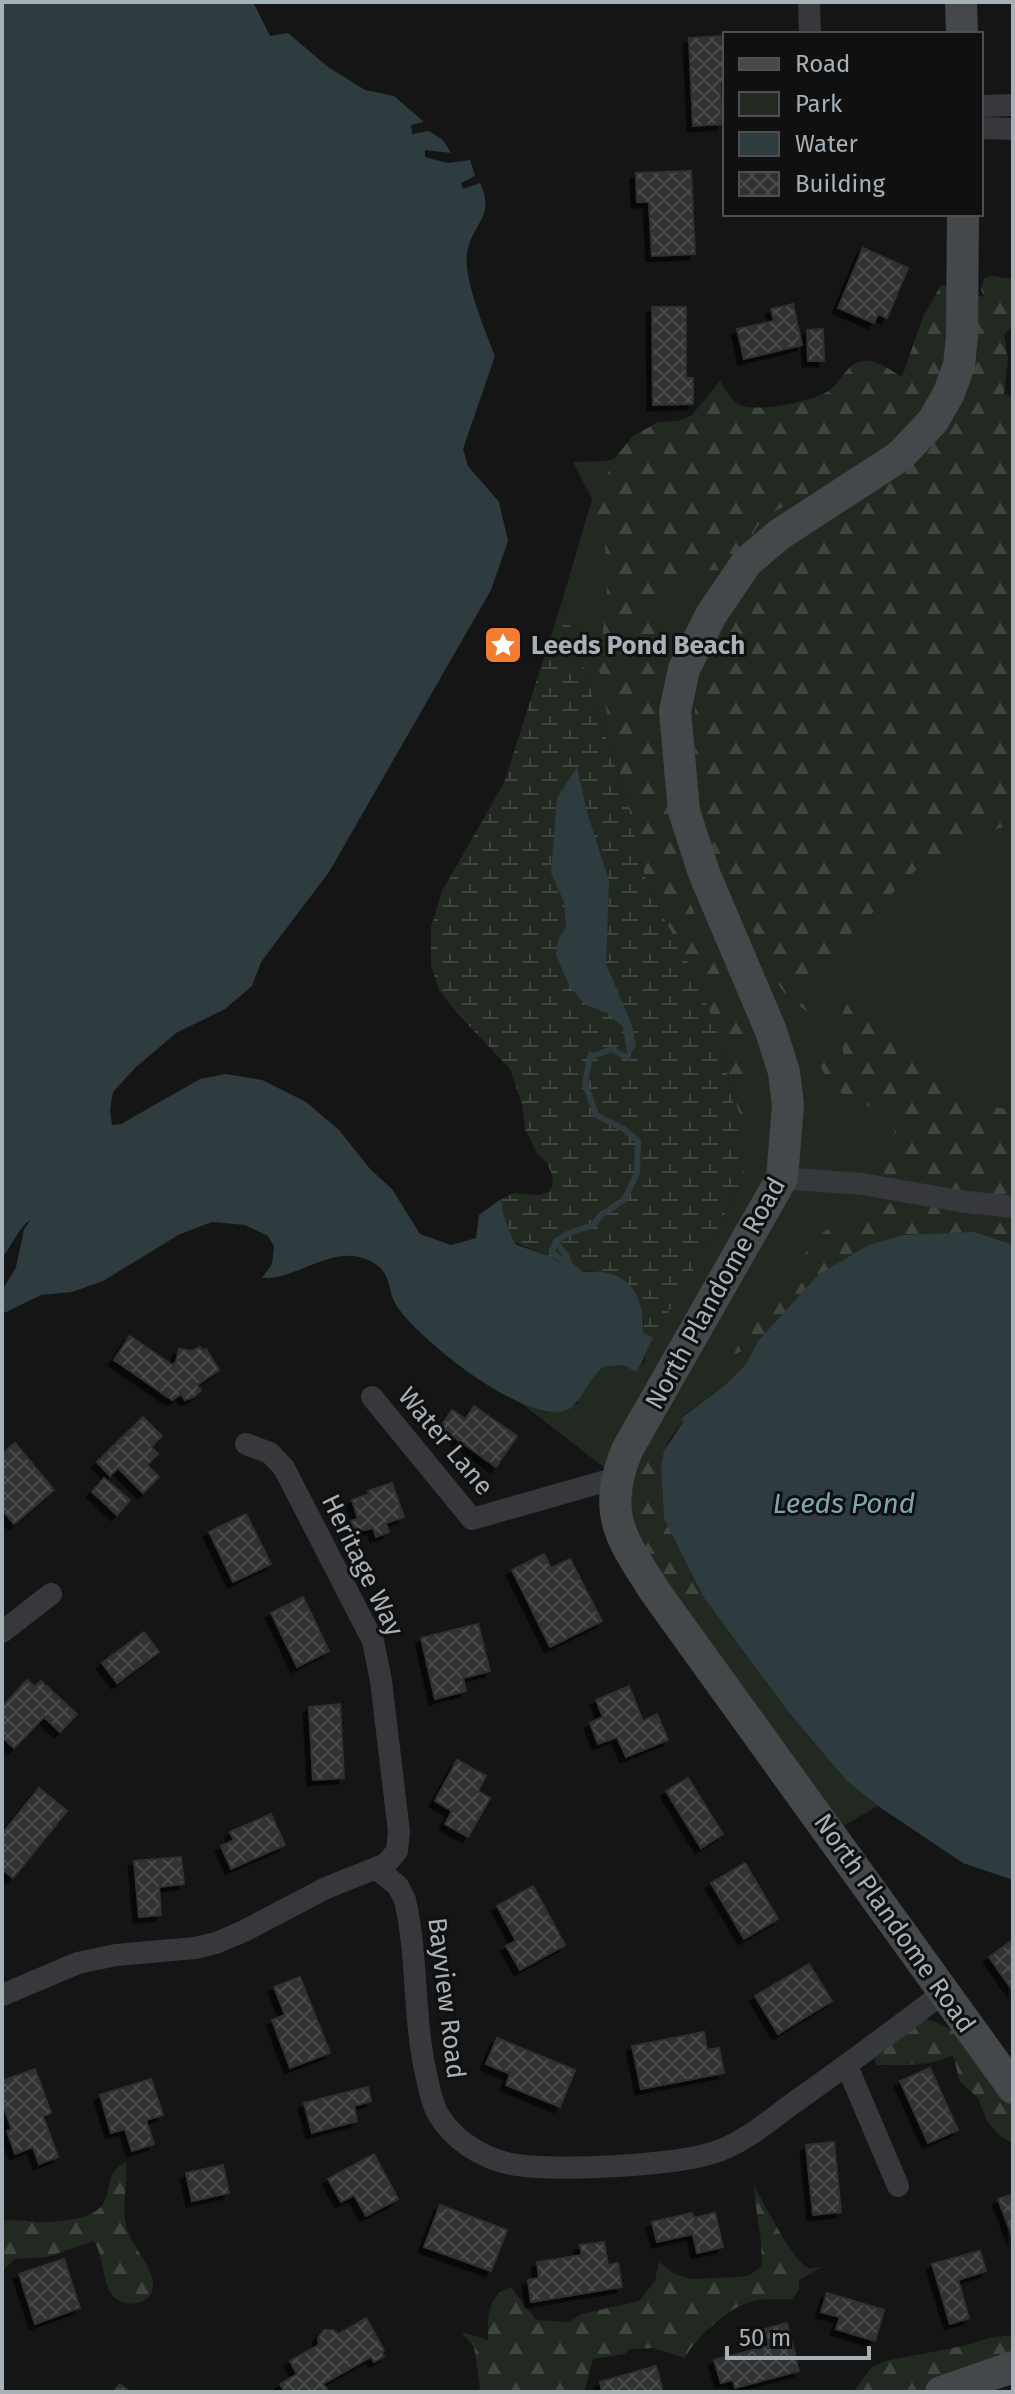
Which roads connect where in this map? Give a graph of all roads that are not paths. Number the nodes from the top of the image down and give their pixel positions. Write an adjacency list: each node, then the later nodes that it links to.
1 (809, 2): 3 (street)
2 (961, 2): 4 (main road)
3 (810, 32)
4 (962, 32)
5 (1013, 105): 6 (street)
6 (983, 106)
7 (983, 128): 8 (street)
8 (1013, 129)
9 (963, 216): 10 (main road, North Plandome Road)
10 (782, 1178): 11 (street); 14 (main road, North Plandome Road)
11 (1013, 1207)
12 (372, 1397): 14 (street, Water Lane)
13 (246, 1444): 17 (street, Heritage Way)
14 (616, 1478): 18 (main road, North Plandome Road)
15 (51, 1594): 16 (street)
16 (2, 1632)
17 (377, 1869): 19 (street); 20 (street, Bayview Road)
18 (943, 1993): 20 (street, Bayview Road); 21 (main road, North Plandome Road)
19 (2, 1995)
20 (847, 2066): 22 (street)
21 (1013, 2088)
22 (898, 2186)
23 (1013, 2367): 24 (main road)
24 (941, 2392)

